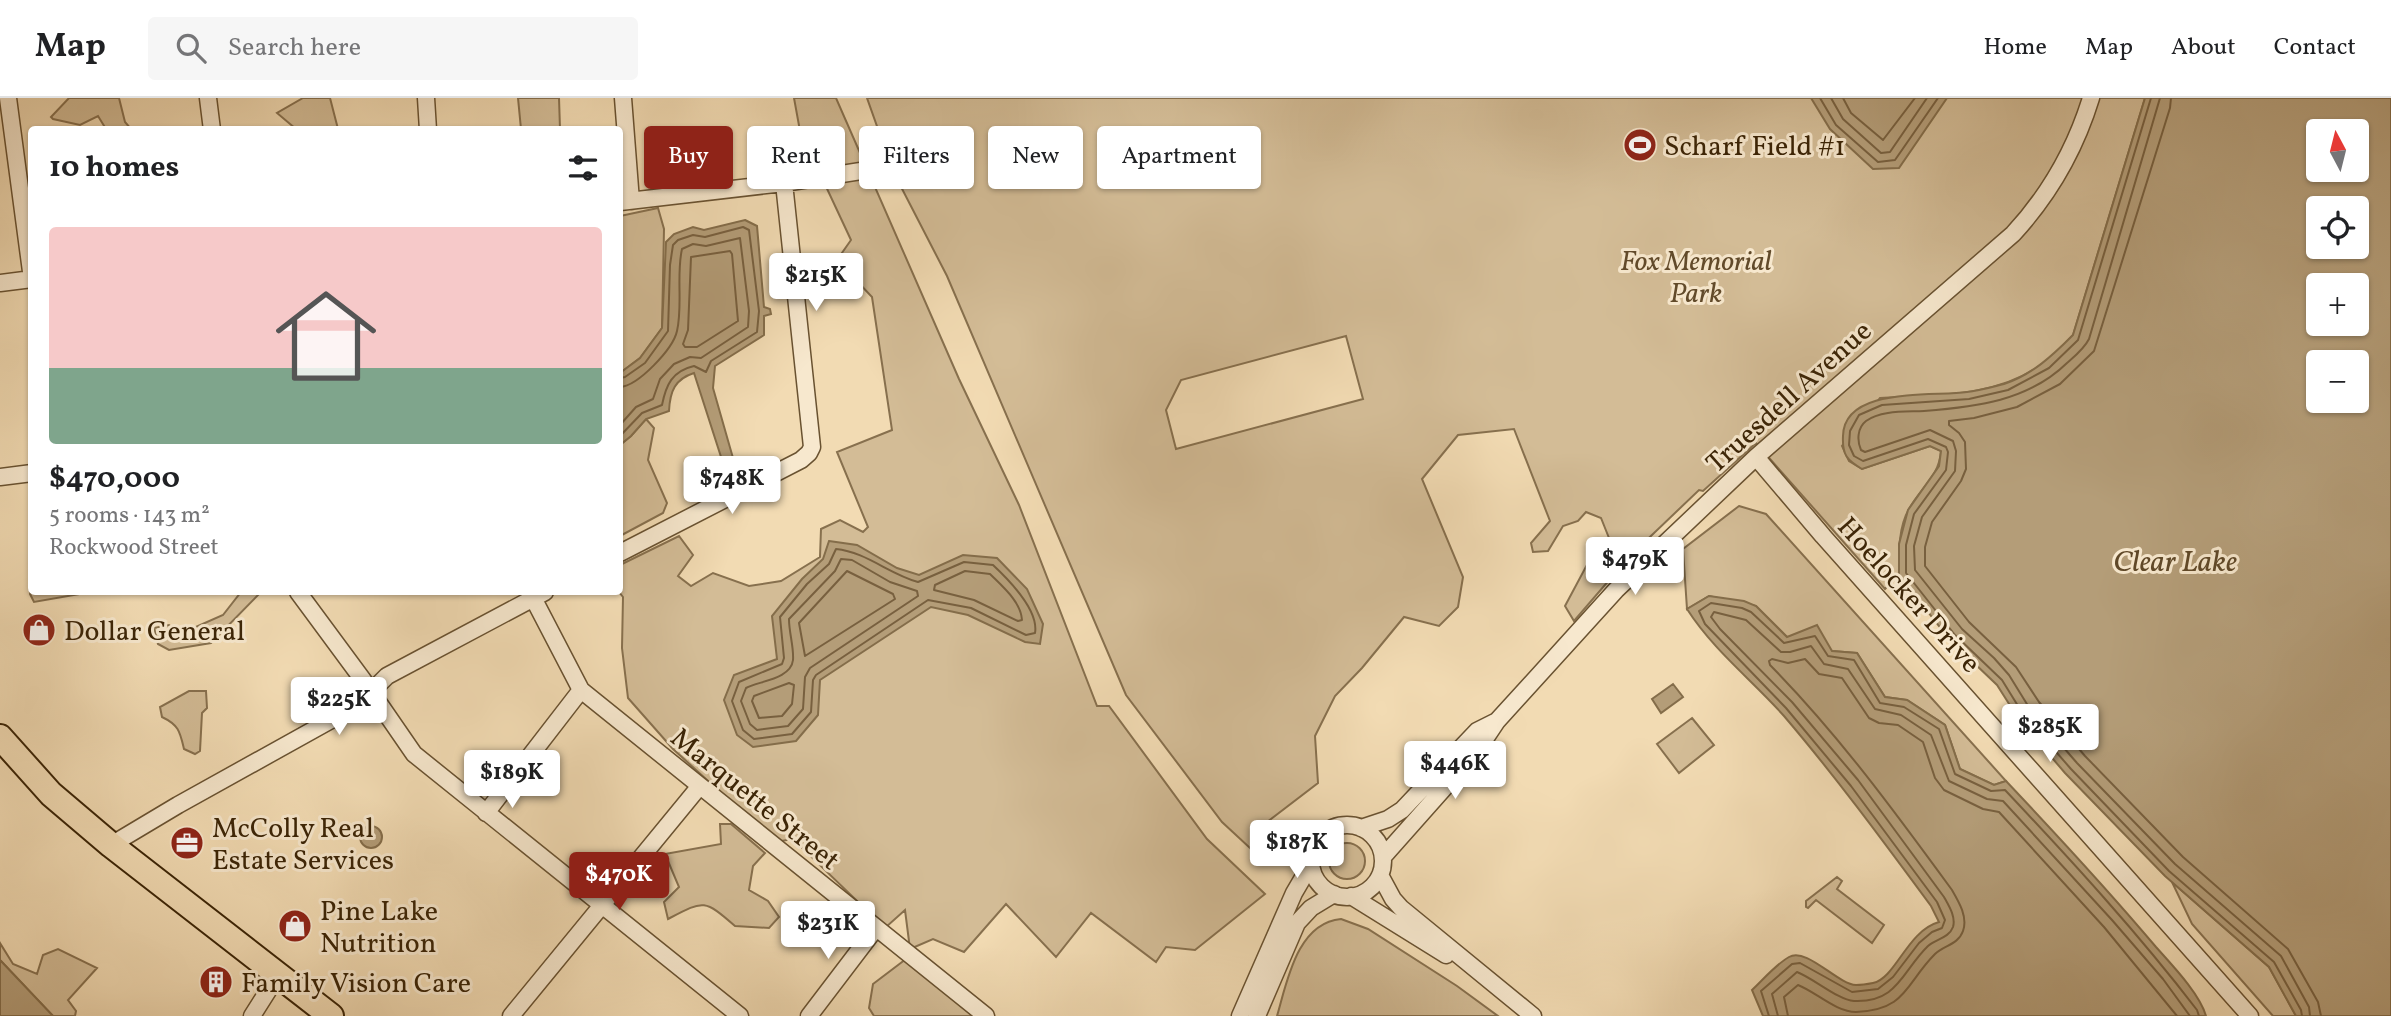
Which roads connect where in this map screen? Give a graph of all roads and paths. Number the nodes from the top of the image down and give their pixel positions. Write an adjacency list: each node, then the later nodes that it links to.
1 (8, 98): 11 (street)
2 (208, 98): 6 (street)
3 (426, 98): 7 (street)
4 (623, 98): 10 (street)
5 (2091, 98): 14 (street, Truesdell Avenue)
6 (212, 126)
7 (428, 126)
8 (747, 187): 10 (street)
9 (785, 189): 17 (street)
10 (625, 202)
11 (28, 249)
12 (28, 280): 13 (street)
13 (0, 284)
14 (1756, 457): 23 (street, Truesdell Avenue); 47 (street, Hoelocker Drive)
15 (28, 474): 16 (street)
16 (0, 477)
17 (623, 551)
18 (300, 595): 22 (street)
19 (534, 595): 22 (street)
20 (536, 595): 21 (street, Marquette Street)
21 (581, 690): 25 (street, Marquette Street); 26 (street)
22 (370, 691): 26 (street); 28 (street)
23 (1497, 721): 27 (street, Truesdell Avenue); 29 (street, Truesdell Avenue)
24 (0, 737): 28 (main road)
25 (699, 787): 34 (street); 35 (street, Marquette Street)
26 (486, 813): 34 (street)
27 (1361, 828): 29 (street); 30 (street)
28 (111, 845): 37 (main road)
29 (1383, 857): 31 (street)
30 (1311, 864): 32 (street); 44 (street)
31 (1380, 875): 33 (street); 36 (street)
32 (1334, 894): 33 (street); 45 (street)
33 (1351, 896): 36 (street)
34 (602, 904): 40 (street); 41 (street)
35 (876, 928): 42 (street); 43 (street, Marquette Street)
36 (1474, 968): 46 (street)
37 (278, 975): 38 (street); 39 (main road)
38 (252, 1016)
39 (331, 1016)
40 (511, 1016)
41 (740, 1016)
42 (809, 1016)
43 (986, 1016)
44 (1240, 1016)
45 (1257, 1016)
46 (1533, 1016)
47 (2250, 1016)

